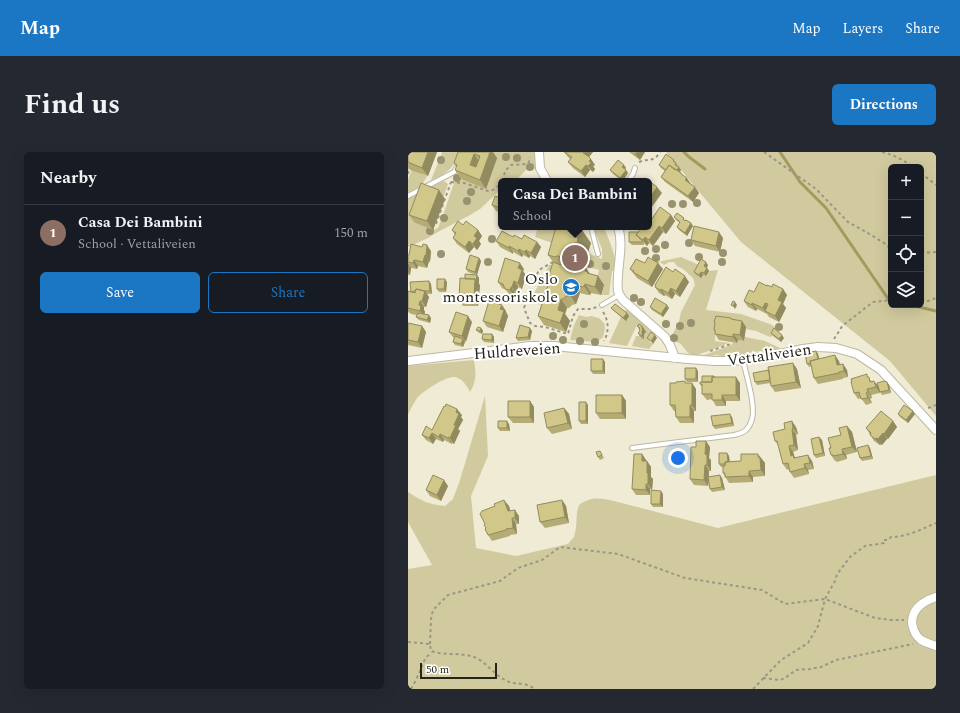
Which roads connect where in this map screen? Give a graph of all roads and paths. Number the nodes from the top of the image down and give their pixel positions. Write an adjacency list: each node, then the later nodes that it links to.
1 (539, 152): 14 (street)
2 (660, 152): 9 (path)
3 (764, 152): 23 (path)
4 (882, 152): 7 (path)
5 (530, 155): 13 (path)
6 (460, 161): 11 (lane)
7 (909, 164)
8 (411, 166): 10 (path)
9 (635, 168): 15 (lane)
10 (408, 174)
11 (448, 175): 16 (path); 19 (lane)
12 (924, 175): 17 (path)
13 (503, 178)
14 (545, 178)
15 (630, 178)
16 (452, 182): 18 (path); 20 (path)
17 (936, 185)
18 (498, 186)
19 (408, 196)
20 (436, 224)
21 (592, 230): 26 (lane)
22 (619, 230): 28 (street)
23 (888, 246)
24 (936, 252): 25 (path)
25 (924, 253)
26 (598, 254)
27 (554, 262): 33 (path)
28 (620, 294): 32 (lane); 38 (street)
29 (936, 298): 31 (path)
30 (888, 300): 35 (path)
31 (924, 300)
32 (602, 305): 33 (path)
33 (596, 307): 36 (path)
34 (731, 344): 37 (path)
35 (830, 347): 39 (street, Vettaliveien); 41 (street, Vettaliveien)
36 (600, 350): 38 (street, Huldreveien); 40 (street, Huldreveien)
37 (708, 352)
38 (675, 358): 39 (street, Vettaliveien)
39 (743, 360): 42 (lane)
40 (408, 361)
41 (936, 430)
42 (632, 448)
43 (936, 523): 45 (path)
44 (936, 597): 46 (street)
45 (825, 599): 46 (path); 49 (path); 52 (path)
46 (912, 621): 47 (street)
47 (924, 641): 50 (street); 52 (path)
48 (408, 642): 49 (path)
49 (430, 644): 51 (path)
50 (936, 646)
51 (431, 651): 53 (path); 54 (path)
52 (763, 678): 55 (path)
53 (411, 689)
54 (535, 689)
55 (753, 689)

